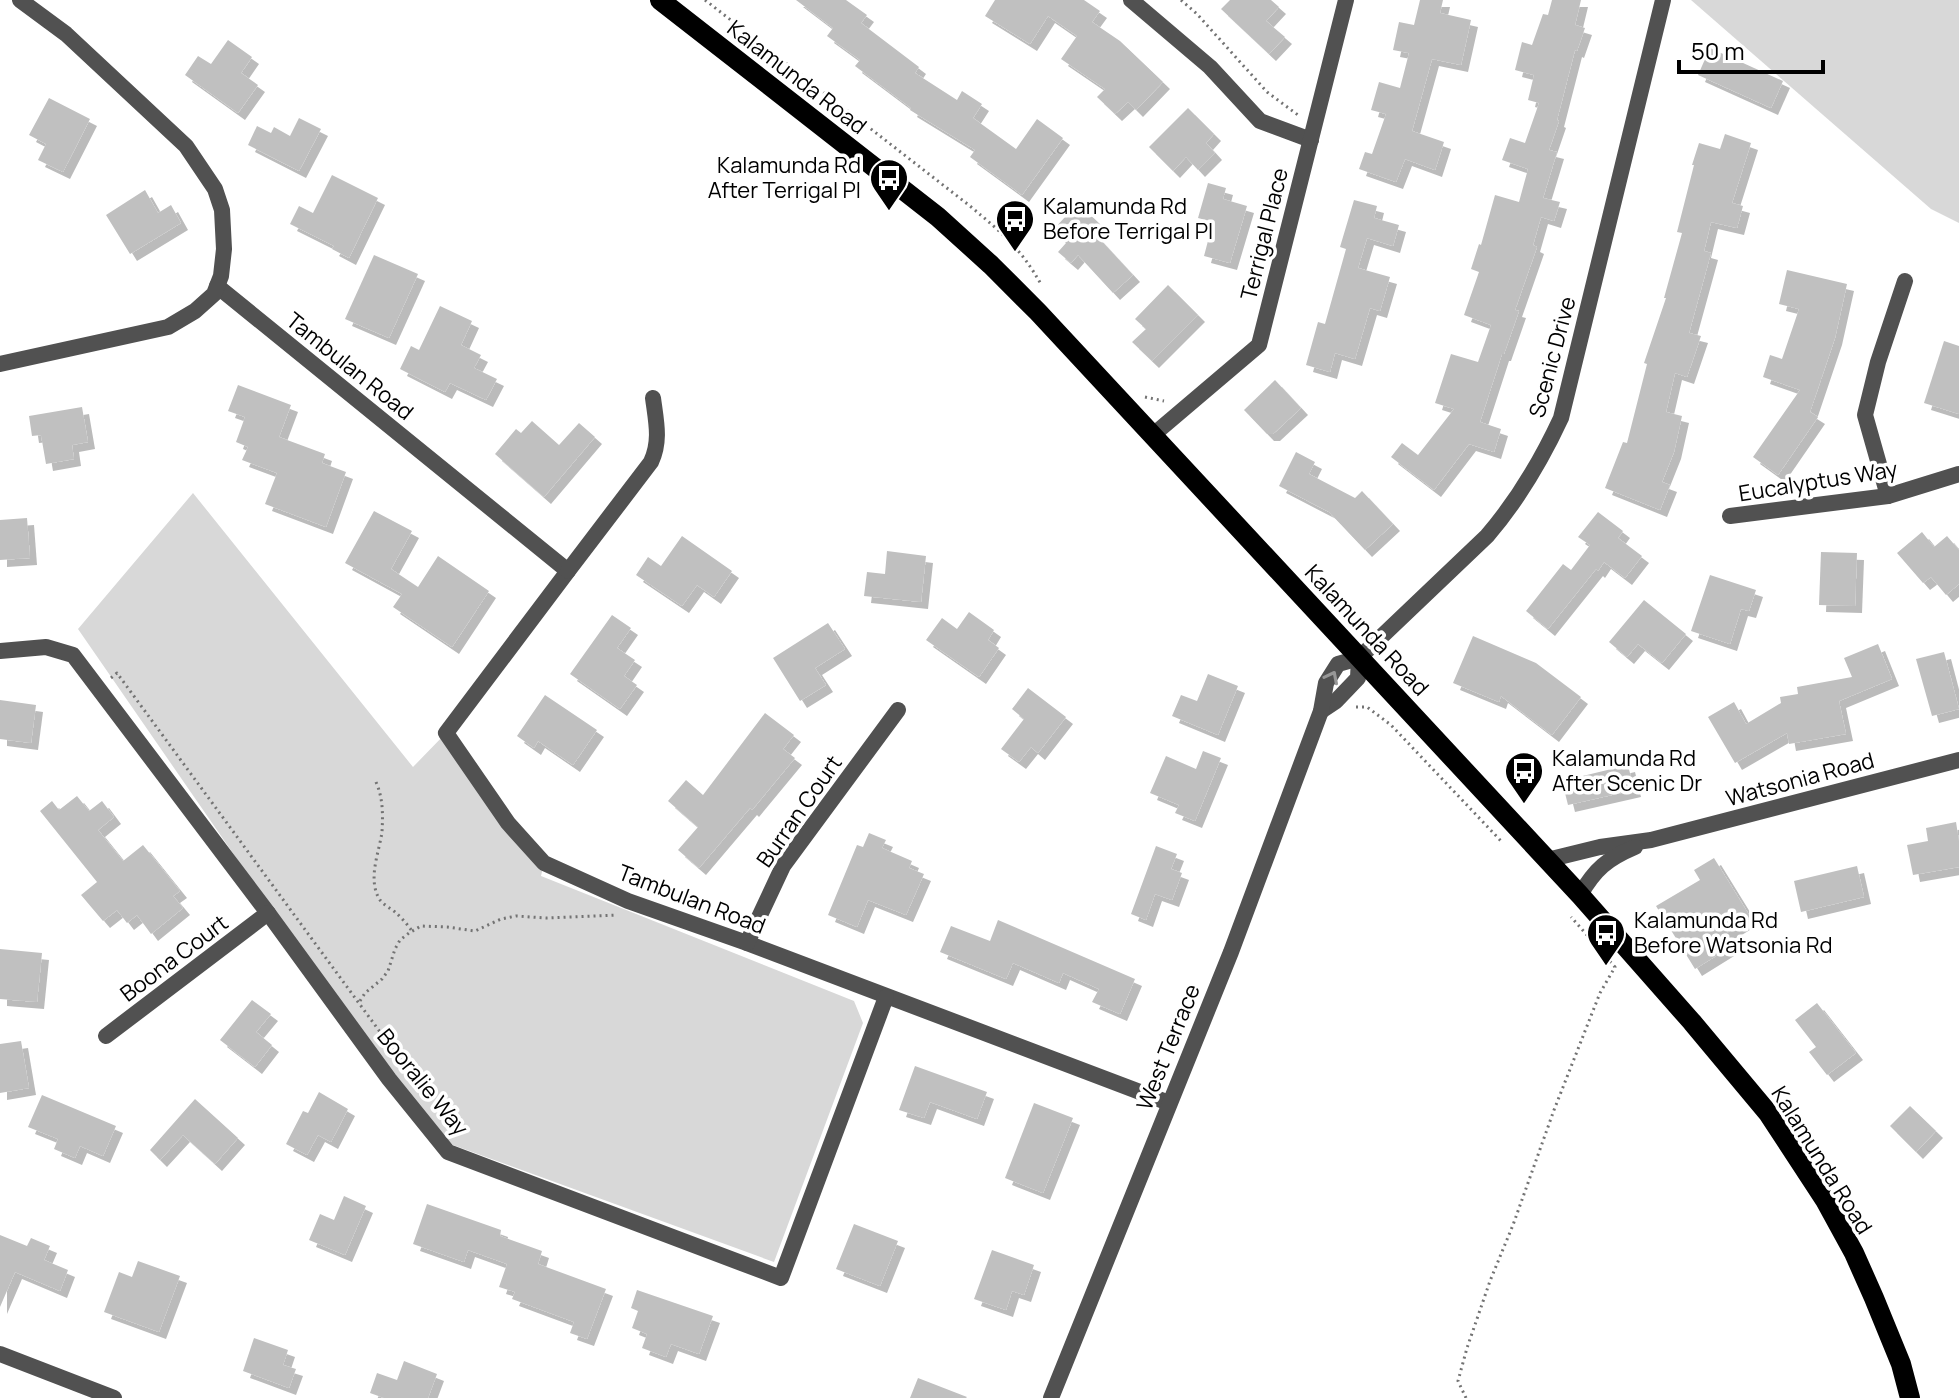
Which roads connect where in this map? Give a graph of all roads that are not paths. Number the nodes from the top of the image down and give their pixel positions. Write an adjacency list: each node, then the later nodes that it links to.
1 (20, 0): 8 (street)
2 (660, 0): 11 (main road, Kalamunda Road)
3 (1131, 0): 6 (street)
4 (1346, 0): 6 (street, Terrigal Place)
5 (1663, 0): 17 (street, Scenic Drive)
6 (1312, 134): 11 (street, Terrigal Place)
7 (1905, 281): 13 (street)
8 (217, 286): 9 (street); 15 (street, Tambulan Road)
9 (0, 364)
10 (653, 398): 15 (street, Tambulan Road)
11 (1153, 435): 17 (main road, Kalamunda Road)
12 (1959, 474): 13 (street, Eucalyptus Way)
13 (1888, 496): 14 (street, Eucalyptus Way)
14 (1730, 516)
15 (568, 571): 24 (street, Tambulan Road)
16 (0, 651): 23 (street, Booralie Way)
17 (1359, 658): 21 (main road, Kalamunda Road); 27 (street, West Terrace)
18 (898, 710): 24 (street, Burran Court)
19 (1959, 760): 20 (street, Watsonia Road)
20 (1651, 840): 21 (street, Watsonia Road); 22 (street, Watsonia Road)
21 (1547, 860): 22 (main road, Kalamunda Road)
22 (1580, 895): 31 (main road, Kalamunda Road)
23 (268, 913): 25 (street, Booralie Way); 26 (street, Boona Court)
24 (747, 943): 25 (street, Tambulan Road)
25 (886, 997): 27 (street, Tambulan Road)
26 (106, 1036)
27 (1169, 1103): 30 (street, West Terrace)
28 (0, 1354): 29 (street)
29 (114, 1398)
30 (1051, 1398)
31 (1910, 1398)

